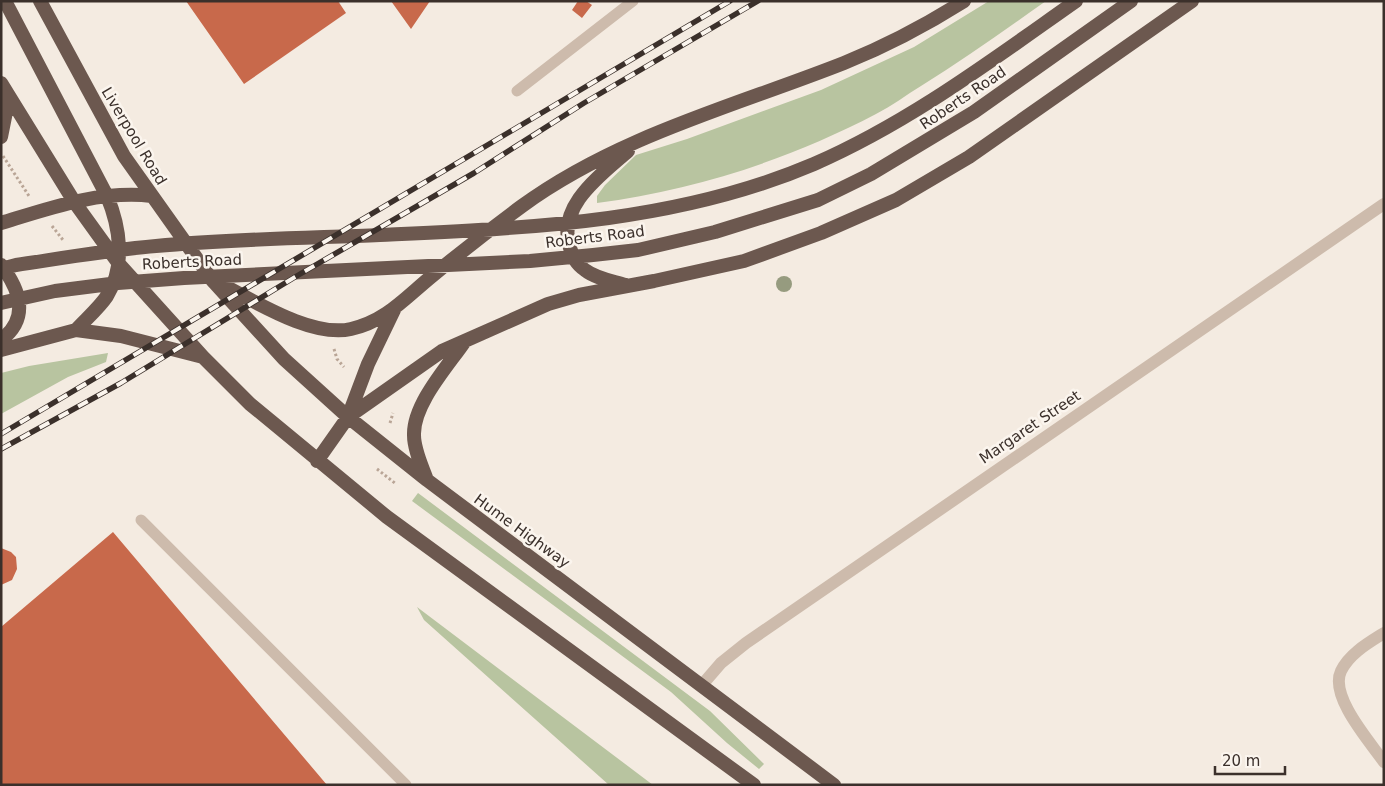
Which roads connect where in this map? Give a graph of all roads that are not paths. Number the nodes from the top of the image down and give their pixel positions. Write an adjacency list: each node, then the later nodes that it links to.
1 (5, 1): 13 (highway)
2 (40, 1): 14 (highway, Liverpool Road)
3 (633, 1): 9 (lane)
4 (964, 1): 12 (highway)
5 (1076, 1): 20 (highway, Roberts Road)
6 (1131, 1): 23 (highway, Roberts Road)
7 (1192, 1): 22 (highway)
8 (1, 82): 10 (highway)
9 (517, 91)
10 (9, 97): 11 (highway); 15 (highway)
11 (1, 137)
12 (642, 139): 22 (highway); 24 (highway)
13 (107, 196): 14 (highway); 15 (highway); 18 (highway)
14 (152, 196): 21 (highway, Liverpool Road)
15 (75, 203): 17 (highway); 18 (highway)
16 (1384, 204): 35 (street, Margaret Street)
17 (1, 224)
18 (119, 264): 25 (highway); 29 (highway)
19 (1, 265): 27 (highway)
20 (1, 269)
21 (212, 280): 24 (highway); 30 (highway, Hume Highway)
22 (625, 285): 26 (highway)
23 (1, 303)
24 (394, 310): 30 (highway)
25 (76, 330): 28 (highway); 29 (highway)
26 (467, 338): 30 (highway); 32 (highway)
27 (1, 340)
28 (1, 350)
29 (203, 357): 31 (highway)
30 (348, 417): 31 (highway); 32 (highway, Hume Highway)
31 (318, 461): 38 (highway)
32 (427, 480): 35 (highway, Hume Highway)
33 (141, 520): 37 (lane)
34 (1384, 633): 36 (street)
35 (702, 685): 39 (highway, Hume Highway)
36 (1384, 762)
37 (406, 785)
38 (754, 785)
39 (834, 785)

